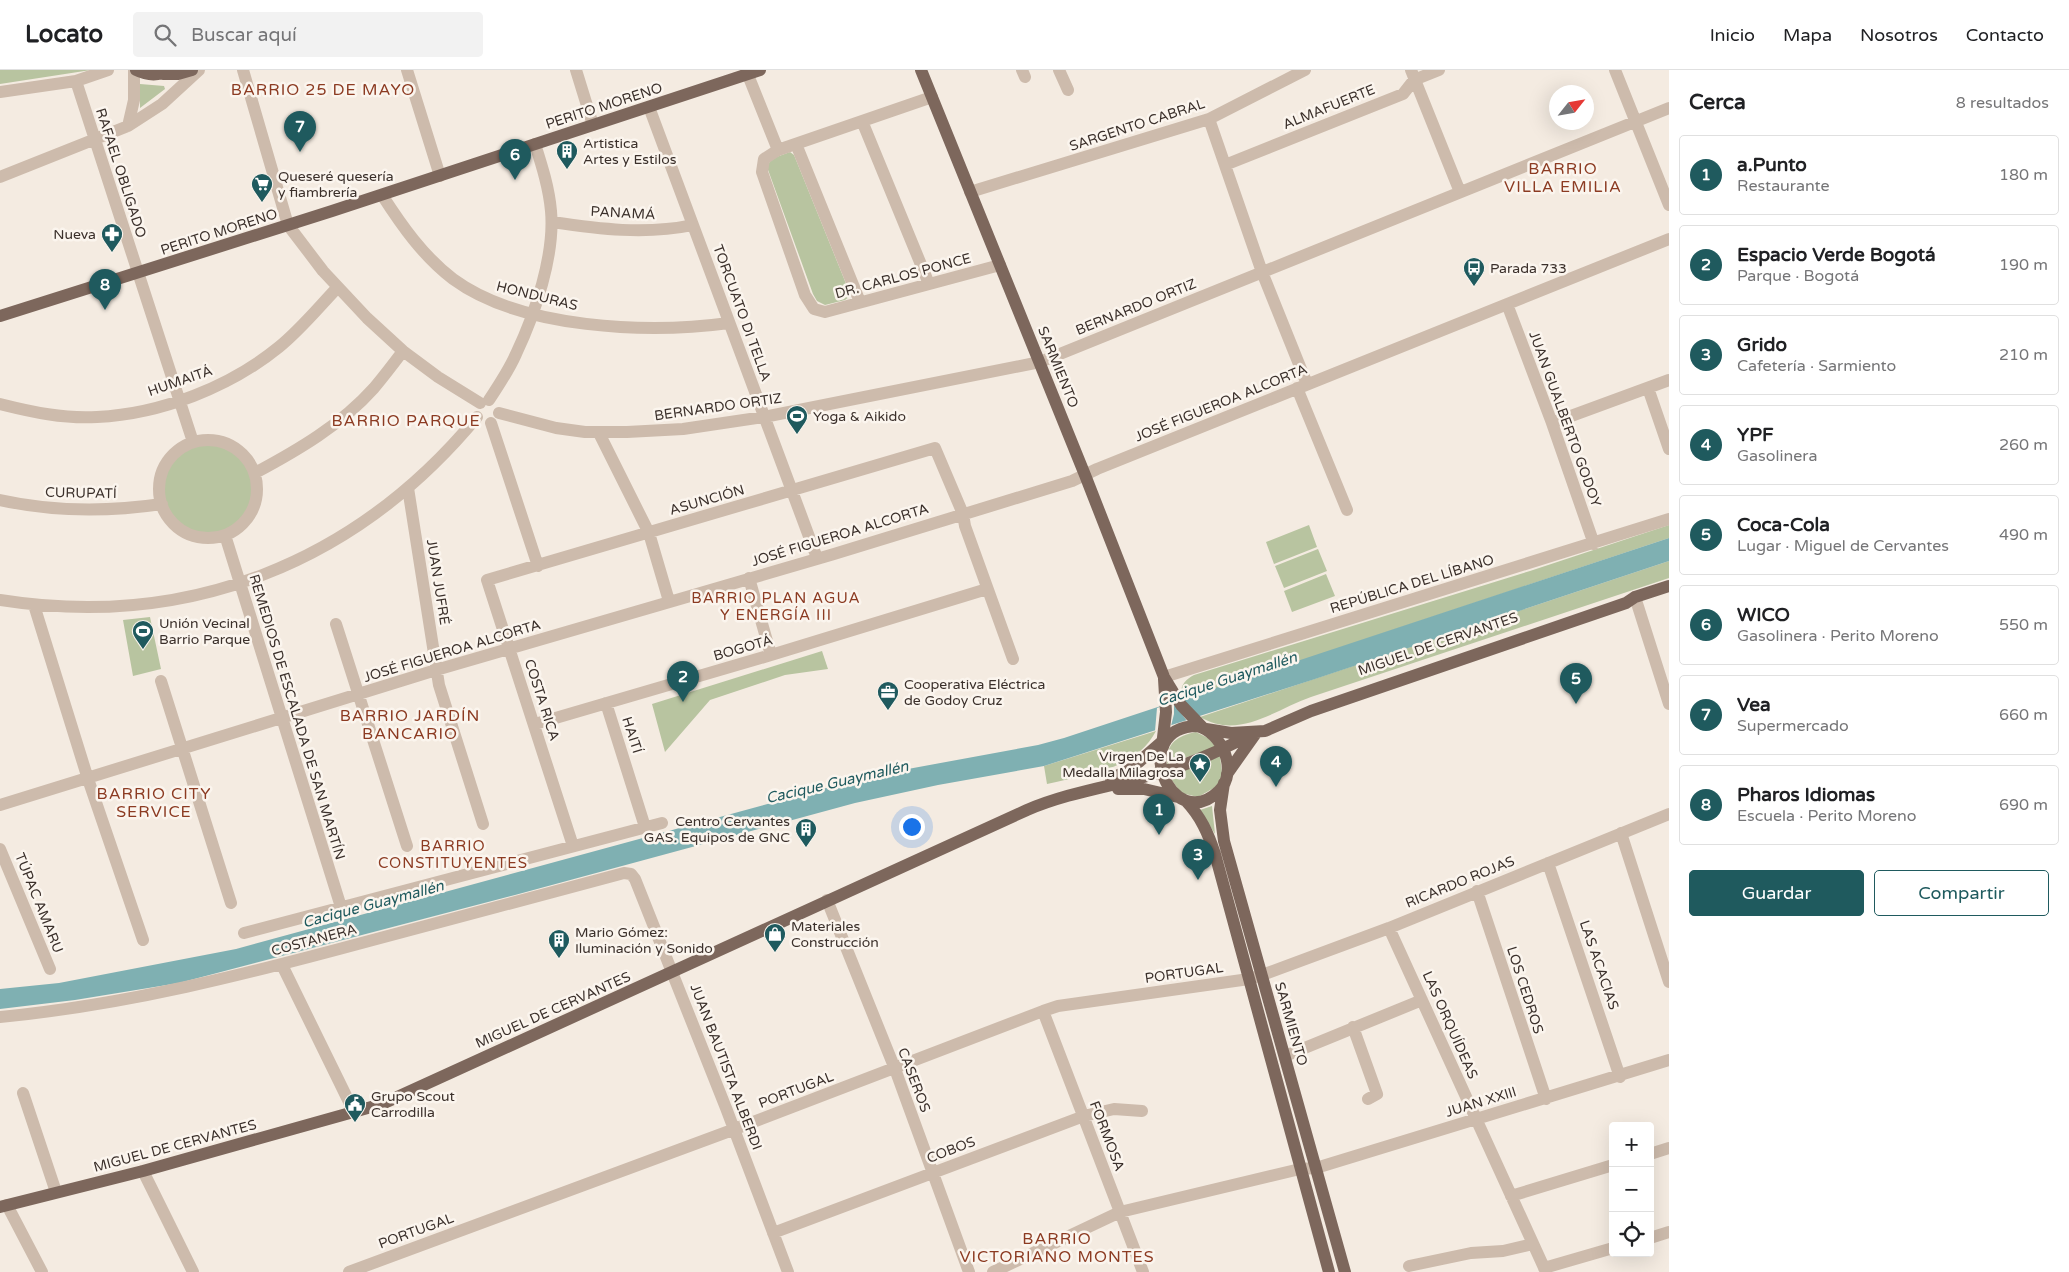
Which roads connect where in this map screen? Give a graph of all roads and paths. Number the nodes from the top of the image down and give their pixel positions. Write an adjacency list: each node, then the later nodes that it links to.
1 (108, 70): 17 (street)
2 (135, 70): 14 (main road); 27 (street)
3 (192, 70): 14 (main road)
4 (199, 70): 27 (street)
5 (243, 70): 40 (street)
6 (406, 70): 33 (street)
7 (576, 70): 26 (street)
8 (760, 70): 15 (main road, PERITO MORENO)
9 (921, 70): 20 (main road, SARMIENTO)
10 (1060, 70): 18 (street)
11 (1305, 70): 23 (street, SARGENTO CABRAL)
12 (1439, 70): 16 (street, ALMAFUERTE)
13 (1615, 70): 25 (street)
14 (166, 72)
15 (747, 72): 21 (main road, PERITO MORENO); 31 (street)
16 (1412, 75): 32 (street, ALMAFUERTE); 36 (street)
17 (76, 81): 19 (street); 28 (street, RAFAEL OBLIGADO)
18 (1068, 90)
19 (0, 92)
20 (932, 97): 24 (street); 35 (main road, SARMIENTO)
21 (649, 107): 26 (main road, PERITO MORENO); 41 (street, TORCUATO DI TELLA)
22 (1669, 108): 25 (street, BERNARDO ORTIZ)
23 (1209, 120): 32 (street); 35 (street, SARGENTO CABRAL)
24 (862, 121): 30 (street); 46 (street)
25 (1635, 122): 36 (street, BERNARDO ORTIZ); 38 (street)
26 (593, 125): 29 (main road, PERITO MORENO)
27 (128, 126): 28 (street)
28 (95, 140): 34 (street); 45 (street, RAFAEL OBLIGADO)
29 (536, 144): 33 (main road, PERITO MORENO); 39 (street)
30 (796, 144): 31 (street); 48 (street)
31 (778, 150): 48 (street, DR. CARLOS PONCE)
32 (1225, 165): 44 (street)
33 (440, 176): 37 (main road, PERITO MORENO)
34 (0, 177)
35 (970, 192): 43 (main road, SARMIENTO)
36 (1460, 192): 44 (street, BERNARDO ORTIZ)
37 (382, 195): 40 (main road, PERITO MORENO); 50 (street, HONDURAS)
38 (1669, 205)
39 (552, 222): 41 (street, PANAMÁ); 50 (street)
40 (288, 225): 45 (main road, PERITO MORENO); 47 (street)
41 (693, 225): 52 (street, TORCUATO DI TELLA)
42 (1669, 239): 49 (street, JOSÉ FIGUEROA ALCORTA)
43 (1000, 265): 46 (street, DR. CARLOS PONCE); 54 (main road, SARMIENTO)
44 (1262, 272): 54 (street, BERNARDO ORTIZ); 56 (street)
45 (138, 273): 51 (main road, PERITO MORENO); 58 (street)
46 (929, 284): 48 (street, DR. CARLOS PONCE)
47 (337, 288): 53 (street); 58 (street, HUMAITÁ)
48 (860, 302)
49 (1507, 304): 56 (street, JOSÉ FIGUEROA ALCORTA); 64 (street, JUAN GUALBERTO GODOY)
50 (532, 313): 52 (street, HONDURAS); 59 (street)
51 (0, 316)
52 (729, 323): 62 (street, TORCUATO DI TELLA)
53 (403, 351): 59 (street); 68 (street)
54 (1040, 362): 62 (street, BERNARDO ORTIZ); 69 (main road, SARMIENTO)
55 (1669, 380): 57 (street)
56 (1302, 386): 69 (street, JOSÉ FIGUEROA ALCORTA); 74 (street)
57 (1648, 388): 64 (street); 67 (street)
58 (179, 400): 60 (street, HUMAITÁ); 66 (street)
59 (485, 401): 61 (street); 63 (street)
60 (0, 404)
61 (478, 417): 63 (street, BERNARDO ORTIZ); 70 (street)
62 (764, 417): 65 (street, BERNARDO ORTIZ); 71 (street, TORCUATO DI TELLA)
63 (495, 418): 65 (street, BERNARDO ORTIZ); 81 (street)
64 (1552, 423): 79 (street, JUAN GUALBERTO GODOY)
65 (599, 432): 77 (street)
66 (193, 442): 68 (street); 73 (street)
67 (1669, 449)
68 (255, 473): 78 (street)
69 (1085, 475): 75 (street, JOSÉ FIGUEROA ALCORTA); 96 (main road, SARMIENTO)
70 (408, 488): 84 (street); 95 (street, JUAN JUFRÉ)
71 (792, 491): 75 (street, ASUNCIÓN); 77 (street, ASUNCIÓN); 80 (street, TORCUATO DI TELLA)
72 (0, 500): 73 (street, CURUPATÍ)
73 (162, 504): 78 (street)
74 (1347, 510)
75 (963, 514): 80 (street, JOSÉ FIGUEROA ALCORTA); 86 (street)
76 (1669, 519): 79 (street, REPÚBLICA DEL LÍBANO)
77 (649, 533): 81 (street, ASUNCIÓN); 89 (street)
78 (225, 535): 84 (street, REMEDIOS DE ESCALADA DE SAN MARTÍN)
79 (1594, 544): 96 (street, REPÚBLICA DEL LÍBANO)
80 (816, 558): 82 (street, JOSÉ FIGUEROA ALCORTA)
81 (538, 566): 83 (street, ASUNCIÓN)
82 (749, 578): 89 (street, JOSÉ FIGUEROA ALCORTA); 93 (street)
83 (487, 580): 92 (street, COSTA RICA)
84 (240, 583): 90 (street); 101 (street, REMEDIOS DE ESCALADA DE SAN MARTÍN)
85 (1669, 586): 87 (main road, MIGUEL DE CERVANTES)
86 (987, 589): 93 (street, BOGOTÁ); 94 (street)
87 (1635, 597): 100 (street); 104 (main road, MIGUEL DE CERVANTES)
88 (0, 600): 90 (street)
89 (669, 601): 92 (street, JOSÉ FIGUEROA ALCORTA)
90 (34, 605): 109 (street)
91 (336, 624): 98 (street)
92 (510, 649): 95 (street, JOSÉ FIGUEROA ALCORTA); 102 (street, COSTA RICA)
93 (771, 655): 99 (street, BOGOTÁ)
94 (1013, 659)
95 (436, 670): 98 (street, JOSÉ FIGUEROA ALCORTA); 116 (street, JUAN JUFRÉ)
96 (1164, 677): 103 (main road, SARMIENTO); 105 (main road, SARMIENTO)
97 (160, 681): 106 (street)
98 (358, 694): 101 (street, JOSÉ FIGUEROA ALCORTA); 119 (street)
99 (606, 703): 102 (street, BOGOTÁ); 117 (street, HAITÍ)
100 (1669, 704)
101 (282, 718): 106 (street, JOSÉ FIGUEROA ALCORTA); 127 (street, REMEDIOS DE ESCALADA DE SAN MARTÍN)
102 (534, 724): 120 (street, COSTA RICA)
103 (1201, 725): 104 (main road, MIGUEL DE CERVANTES); 105 (main road, MIGUEL DE CERVANTES); 107 (main road, SARMIENTO)
104 (1257, 732): 107 (main road, MIGUEL DE CERVANTES); 110 (main road)
105 (1163, 739): 108 (main road, SARMIENTO); 111 (main road, MIGUEL DE CERVANTES)
106 (182, 749): 109 (street, JOSÉ FIGUEROA ALCORTA); 126 (street)
107 (1223, 749): 108 (main road, MIGUEL DE CERVANTES); 110 (main road)
108 (1162, 772): 111 (main road, MIGUEL DE CERVANTES); 112 (main road, SARMIENTO)
109 (88, 779): 113 (street, JOSÉ FIGUEROA ALCORTA); 130 (street)
110 (1226, 779): 112 (main road); 134 (main road, SARMIENTO)
111 (1098, 787): 112 (main road, MIGUEL DE CERVANTES); 125 (main road, MIGUEL DE CERVANTES)
112 (1182, 799): 135 (main road, SARMIENTO)
113 (0, 805)
114 (1669, 814): 118 (street, RICARDO ROJAS)
115 (662, 823): 117 (street)
116 (483, 824)
117 (645, 827): 120 (street)
118 (1621, 833): 122 (street, RICARDO ROJAS); 136 (street)
119 (407, 846)
120 (573, 846): 127 (street)
121 (0, 848): 132 (street, TÚPAC AMARU)
122 (1548, 863): 124 (street, RICARDO ROJAS); 144 (street, LAS ACACIAS)
123 (631, 874): 131 (street, COSTANERA); 133 (street, JUAN BAUTISTA ALBERDI)
124 (1477, 891): 128 (street, RICARDO ROJAS); 146 (street, LOS CEDROS)
125 (827, 900): 133 (main road, MIGUEL DE CERVANTES); 143 (street, CASEROS)
126 (231, 902)
127 (341, 907): 129 (street)
128 (1389, 928): 134 (street, RICARDO ROJAS); 137 (street, LAS ORQUÍDEAS)
129 (244, 933)
130 (143, 940)
131 (282, 965): 139 (street, COSTANERA); 149 (street)
132 (50, 969)
133 (673, 972): 149 (main road, MIGUEL DE CERVANTES); 152 (street, JUAN BAUTISTA ALBERDI)
134 (1262, 975): 135 (street, PORTUGAL); 141 (main road, SARMIENTO)
135 (1248, 978): 138 (street, PORTUGAL); 157 (main road, SARMIENTO)
136 (1669, 982)
137 (1422, 1000): 140 (street); 151 (street, LAS ORQUÍDEAS)
138 (1043, 1011): 143 (street, PORTUGAL); 150 (street, FORMOSA)
139 (0, 1017)
140 (1353, 1028): 141 (street); 147 (street)
141 (1285, 1056): 156 (main road, SARMIENTO)
142 (1669, 1060): 144 (street, JUAN XXIII)
143 (895, 1069): 152 (street, PORTUGAL); 159 (street, CASEROS)
144 (1620, 1077): 146 (street, JUAN XXIII)
145 (23, 1093): 160 (street)
146 (1546, 1098): 151 (street, JUAN XXIII)
147 (1368, 1099)
148 (1142, 1111): 150 (street, COBOS)
149 (354, 1112): 158 (main road, MIGUEL DE CERVANTES)
150 (1084, 1116): 159 (street, COBOS); 163 (street, FORMOSA)
151 (1476, 1119): 156 (street, JUAN XXIII); 161 (street, LAS ORQUÍDEAS)
152 (735, 1129): 165 (street, JUAN BAUTISTA ALBERDI); 173 (street, PORTUGAL)
153 (1669, 1148): 154 (street)
154 (1654, 1153)
155 (1609, 1166): 161 (street)
156 (1316, 1168): 157 (street, JUAN XXIII); 179 (main road, SARMIENTO)
157 (1300, 1169): 163 (street, JUAN XXIII); 178 (main road, SARMIENTO)
158 (143, 1171): 160 (main road, MIGUEL DE CERVANTES); 172 (street)
159 (933, 1173): 165 (street, COBOS); 175 (street, CASEROS)
160 (56, 1192): 162 (main road, MIGUEL DE CERVANTES)
161 (1511, 1196): 167 (street, LAS ORQUÍDEAS)
162 (4, 1206): 171 (street)
163 (1120, 1212): 176 (street, JUAN XXIII); 177 (street, FORMOSA)
164 (1669, 1232): 166 (street)
165 (773, 1233): 174 (street, JUAN BAUTISTA ALBERDI)
166 (1654, 1237)
167 (1533, 1244): 169 (street); 170 (street, LAS ORQUÍDEAS)
168 (1609, 1249): 170 (street)
169 (1409, 1266)
170 (1545, 1270)
171 (42, 1272)
172 (193, 1272)
173 (349, 1272)
174 (788, 1272)
175 (969, 1272)
176 (993, 1272)
177 (1143, 1272)
178 (1329, 1272)
179 (1345, 1272)

